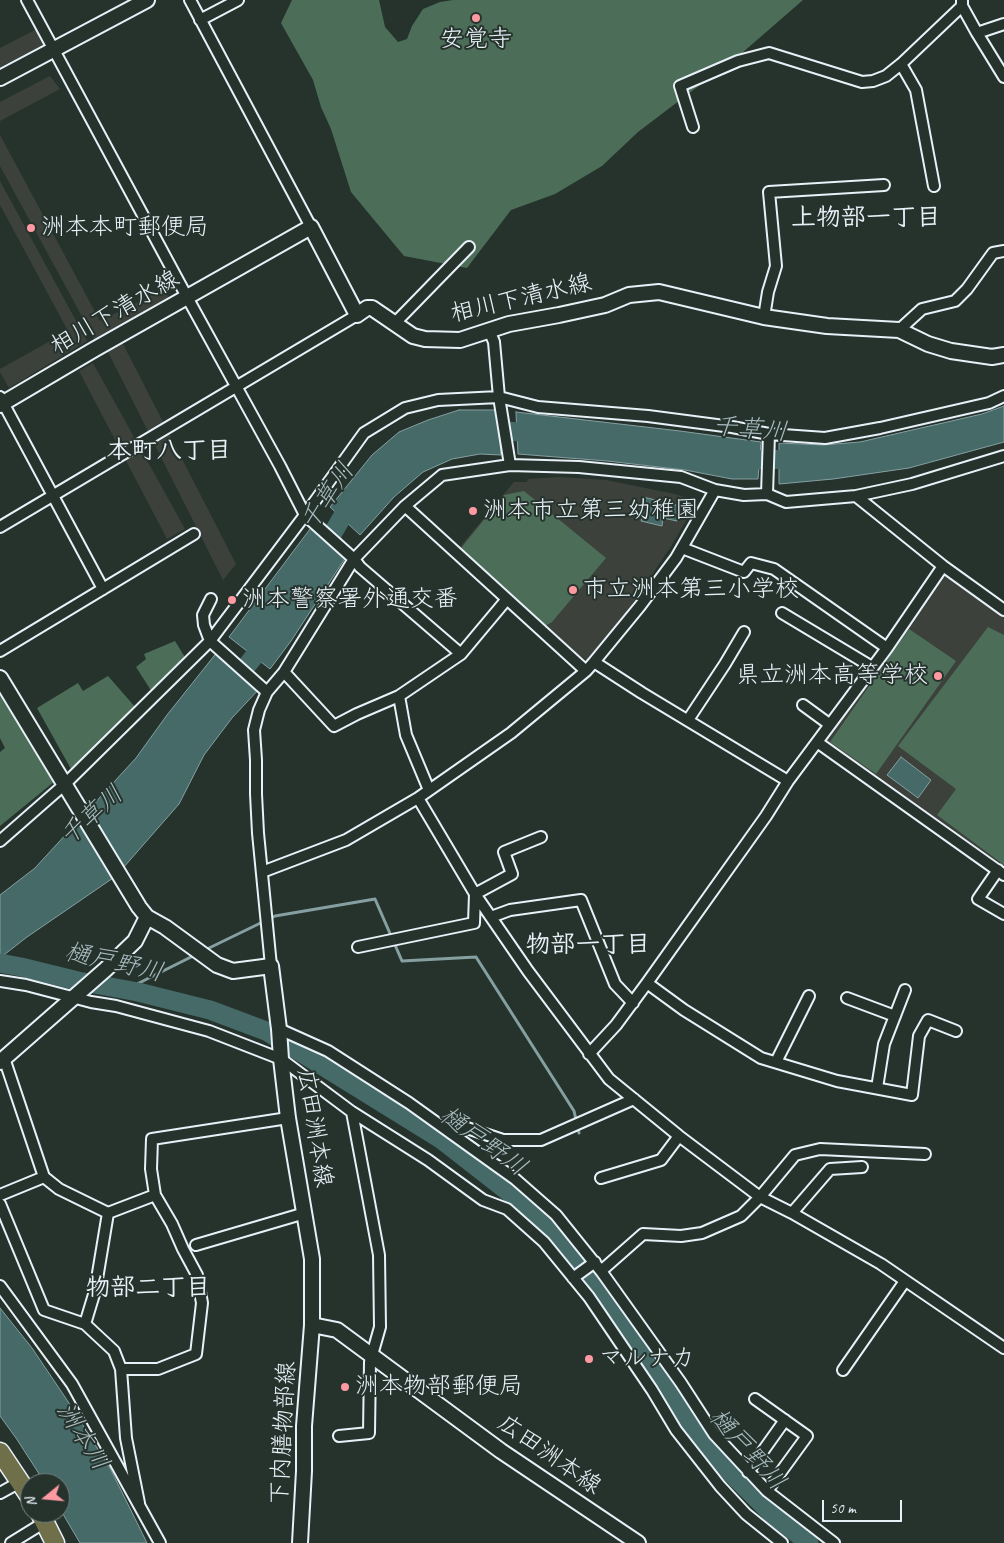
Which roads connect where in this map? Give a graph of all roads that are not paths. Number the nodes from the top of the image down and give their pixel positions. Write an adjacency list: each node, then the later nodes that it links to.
1 (27, 0): 9 (street)
2 (147, 0): 9 (main road)
3 (190, 0): 6 (street)
4 (238, 0): 6 (street)
5 (962, 3): 8 (street); 10 (street)
6 (200, 20): 16 (street)
7 (1004, 24): 8 (street)
8 (977, 33): 11 (street)
9 (54, 50): 12 (main road); 19 (street)
10 (901, 64): 13 (street); 15 (street)
11 (1004, 77)
12 (0, 78)
13 (693, 127)
14 (884, 186): 21 (street)
15 (934, 186)
16 (311, 227): 19 (main road, 相川下清水線); 20 (main road)
17 (469, 246): 22 (street)
18 (1004, 251): 24 (street)
19 (187, 298): 26 (street); 29 (main road, 相川下清水線)
20 (357, 315): 22 (main road, 相川下清水線); 26 (street)
21 (764, 317): 23 (main road, 相川下清水線); 24 (main road, 相川下清水線)
22 (395, 323): 23 (main road, 相川下清水線)
23 (489, 330): 28 (street)
24 (899, 330): 25 (main road, 相川下清水線)
25 (1004, 354)
26 (236, 388): 35 (street); 38 (street)
27 (1004, 396): 30 (street)
28 (499, 397): 30 (street); 32 (street); 38 (street)
29 (1, 402): 35 (street)
30 (769, 434): 34 (street)
31 (1004, 456): 36 (street)
32 (510, 465): 33 (street); 37 (street)
33 (715, 490): 34 (street); 41 (street)
34 (768, 494): 36 (street)
35 (54, 496): 39 (street); 44 (street)
36 (856, 496): 43 (street)
37 (405, 506): 42 (street); 46 (street)
38 (305, 515): 42 (street); 50 (street)
39 (0, 527)
40 (194, 534): 44 (street)
41 (682, 548): 51 (street); 54 (street)
42 (354, 559): 53 (street); 57 (street)
43 (943, 566): 47 (street); 51 (street)
44 (103, 589): 52 (street)
45 (210, 600): 50 (street)
46 (507, 600): 53 (street); 56 (street)
47 (1004, 610)
48 (782, 613): 55 (street)
49 (744, 632): 62 (street)
50 (210, 640): 59 (street); 66 (street)
51 (887, 648): 55 (street)
52 (0, 651)
53 (460, 654): 60 (street)
54 (594, 662): 56 (street); 62 (street)
55 (872, 667): 63 (street)
56 (586, 670): 67 (street)
57 (284, 672): 59 (street); 60 (street)
58 (0, 678): 66 (main road)
59 (268, 692): 71 (street)
60 (400, 696): 67 (street)
61 (803, 705): 63 (street)
62 (688, 720): 65 (street)
63 (829, 724): 64 (street)
64 (817, 742): 65 (street); 72 (street)
65 (788, 781): 80 (street)
66 (65, 784): 70 (street); 75 (main road)
67 (429, 790): 68 (street)
68 (418, 798): 71 (street); 73 (street)
69 (541, 837): 73 (street)
70 (0, 841)
71 (262, 872): 78 (street)
72 (1001, 873): 74 (street)
73 (475, 894): 76 (street); 77 (street)
74 (1004, 914)
75 (147, 917): 78 (main road); 83 (main road)
76 (491, 917): 85 (street); 89 (street)
77 (358, 947)
78 (271, 966): 87 (main road, 広田洲本線)
79 (0, 981): 83 (street)
80 (647, 983): 85 (street); 92 (street)
81 (905, 990): 86 (street)
82 (809, 996): 92 (street)
83 (73, 997): 90 (main road); 91 (street)
84 (847, 998): 86 (street)
85 (633, 1003): 89 (street)
86 (895, 1016): 93 (street)
87 (280, 1029): 91 (main road, 広田洲本線); 97 (street)
88 (956, 1032): 93 (street)
89 (589, 1054): 94 (street)
90 (2, 1060): 101 (street)
91 (281, 1060): 95 (street); 96 (main road, 広田洲本線)
92 (776, 1062): 93 (street)
93 (877, 1088)
94 (634, 1099): 97 (street); 98 (street)
95 (352, 1112): 112 (street); 118 (street)
96 (288, 1118): 104 (street); 108 (main road, 広田洲本線)
97 (441, 1126): 111 (street)
98 (679, 1136): 102 (street); 105 (street)
99 (926, 1154): 105 (street)
100 (862, 1167): 109 (street)
101 (44, 1176): 103 (street); 107 (street)
102 (601, 1178)
103 (0, 1195)
104 (155, 1195): 107 (street); 119 (street)
105 (760, 1197): 109 (street); 111 (street)
106 (0, 1204): 115 (street)
107 (108, 1213): 115 (street)
108 (305, 1213): 110 (street); 116 (main road, 広田洲本線)
109 (792, 1213): 113 (street)
110 (196, 1245)
111 (598, 1266): 112 (street); 125 (street)
112 (573, 1278): 137 (street)
113 (905, 1281): 117 (street); 120 (street)
114 (0, 1286): 129 (street)
115 (85, 1324): 119 (street)
116 (312, 1325): 118 (main road, 広田洲本線); 135 (main road, 下内膳物部線)
117 (1004, 1348)
118 (372, 1356): 123 (street); 136 (main road, 広田洲本線)
119 (122, 1369): 129 (street)
120 (843, 1370)
121 (755, 1399): 122 (street)
122 (785, 1420): 125 (street); 127 (street)
123 (339, 1436)
124 (2, 1459): 126 (highway)
125 (748, 1472): 127 (street)
126 (20, 1482): 128 (street)
127 (767, 1491): 138 (street)
128 (0, 1493)
129 (139, 1503): 134 (street)
130 (36, 1523): 132 (street)
131 (45, 1523): 133 (highway)
132 (11, 1543)
133 (55, 1543)
134 (160, 1543)
135 (300, 1543)
136 (638, 1543)
137 (782, 1543)
138 (834, 1543)

